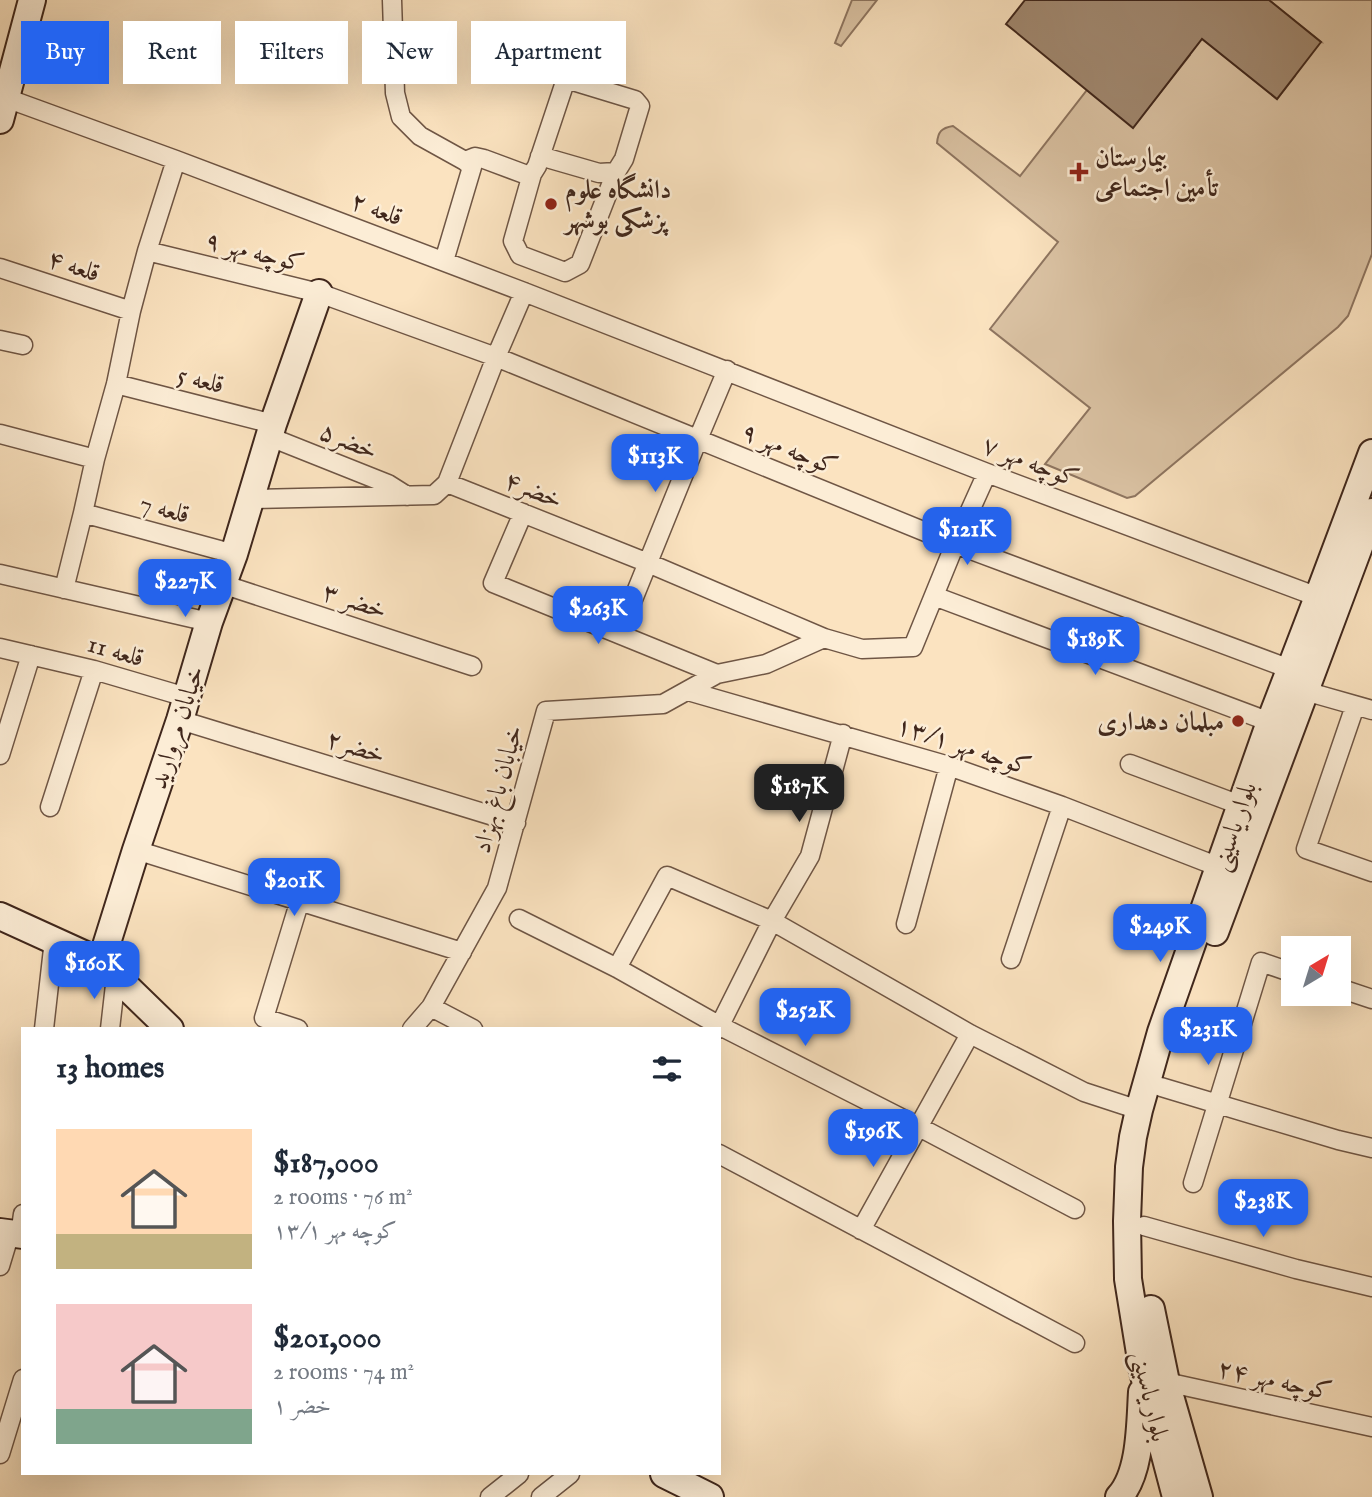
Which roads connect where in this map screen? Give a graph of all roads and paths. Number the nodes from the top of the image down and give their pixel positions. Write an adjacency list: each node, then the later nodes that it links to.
1 (32, 0): 3 (main road)
2 (392, 0): 6 (street)
3 (3, 109): 5 (street, قلعه ۲)
4 (540, 156): 7 (street); 7 (street); 8 (street)
5 (176, 160): 9 (street); 10 (street, قلعه ۲)
6 (465, 161): 8 (street); 10 (street)
7 (616, 172): 8 (street)
8 (533, 174)
9 (147, 251): 13 (street, کوچه مهر ۹); 14 (street)
10 (444, 261): 12 (street, قلعه ۲)
11 (0, 268): 14 (street, قلعه ۴)
12 (524, 292): 17 (street); 18 (street, قلعه ۲)
13 (319, 293): 17 (street, کوچه مهر ۹); 20 (main road, خیابان مروارید)
14 (131, 311): 19 (street)
15 (0, 340): 16 (street)
16 (23, 345)
17 (496, 357): 22 (street, کوچه مهر ۹); 26 (street)
18 (727, 370): 22 (street); 25 (street, کوچه مهر ۷)
19 (116, 384): 20 (street, قلعه 5); 24 (street)
20 (272, 430): 27 (street, خضر۵); 28 (main road, خیابان مروارید)
21 (0, 433): 24 (street)
22 (698, 439): 32 (street, کوچه مهر ۹); 34 (street)
23 (1372, 453): 39 (main road, بلوار یاسینی)
24 (95, 458): 30 (street)
25 (987, 472): 32 (street); 39 (street, کوچه مهر ۷)
26 (447, 483): 27 (street); 31 (street, خضر۴)
27 (407, 496): 28 (street)
28 (251, 499): 33 (main road, خیابان مروارید)
29 (1372, 512): 50 (main road, بلوار یاسینی)
30 (83, 513): 33 (street, قلعه 7); 37 (street)
31 (523, 513): 34 (street, خضر۴); 41 (street)
32 (955, 544): 38 (street); 46 (street, کوچه مهر ۹)
33 (234, 554): 36 (main road, خیابان مروارید)
34 (648, 563): 41 (street); 42 (street, خضر۴)
35 (0, 574): 37 (street)
36 (222, 584): 40 (main road, خیابان مروارید); 45 (street, خضر ۳)
37 (64, 589): 40 (street)
38 (934, 596): 42 (street); 53 (street)
39 (1318, 597): 46 (main road, بلوار یاسینی)
40 (209, 622): 52 (main road, خیابان مروارید)
41 (619, 634): 48 (street)
42 (824, 638): 48 (street, خیابان باغ بهزاد)
43 (0, 648): 44 (street, قلعه 11)
44 (31, 655): 47 (street, قلعه 11); 55 (street)
45 (472, 666)
46 (1290, 669): 53 (main road, بلوار یاسینی)
47 (93, 670): 52 (street, قلعه 11); 60 (street)
48 (717, 674): 49 (street, خیابان باغ بهزاد)
49 (688, 691): 54 (street, کوچه مهر ۱۳/۱); 61 (street, خیابان باغ بهزاد)
50 (1305, 691): 51 (street); 89 (main road, بلوار یاسینی)
51 (1364, 708): 64 (street)
52 (183, 709): 61 (street, خضر۲); 62 (main road, خیابان مروارید)
53 (1270, 722): 58 (main road, بلوار یاسینی)
54 (843, 734): 57 (street, کوچه مهر ۱۳/۱); 68 (street)
55 (0, 755)
56 (1130, 764): 58 (street)
57 (949, 766): 59 (street, کوچه مهر ۱۳/۱); 69 (street)
58 (1241, 804): 63 (main road, بلوار یاسینی)
59 (1062, 806): 63 (street, کوچه مهر ۱۳/۱); 72 (street)
60 (50, 807)
61 (516, 823): 71 (street, خیابان باغ بهزاد)
62 (136, 850): 65 (street); 74 (main road, خیابان مروارید)
63 (1219, 867): 91 (main road, بلوار یاسینی)
64 (1372, 872)
65 (300, 900): 71 (street); 82 (street)
66 (0, 916): 70 (main road)
67 (519, 919): 73 (street)
68 (772, 920): 73 (street); 86 (street); 88 (street)
69 (906, 924)
70 (54, 940): 74 (main road); 79 (street)
71 (462, 952): 78 (street, خیابان باغ بهزاد)
72 (1011, 959)
73 (617, 968): 85 (street)
74 (108, 969): 80 (street); 81 (main road)
75 (1281, 969): 90 (street)
76 (1351, 992): 77 (street)
77 (1372, 999)
78 (431, 1007): 83 (street, خیابان باغ بهزاد); 84 (street)
79 (44, 1027)
80 (110, 1027)
81 (168, 1027)
82 (292, 1027)
83 (414, 1027)
84 (469, 1027)
85 (717, 1027)
86 (719, 1027)
87 (721, 1029): 92 (street)
88 (970, 1034): 91 (street); 92 (street)
89 (1161, 1087): 90 (street); 97 (main road, بلوار یاسینی)
90 (1217, 1103): 93 (street); 95 (street)
91 (1139, 1110): 103 (main road, بلوار یاسینی)
92 (919, 1127): 96 (street); 99 (street)
93 (1372, 1148)
94 (721, 1155): 99 (street)
95 (1193, 1183)
96 (1075, 1209)
97 (1144, 1226): 101 (street); 103 (main road, بلوار یاسینی)
98 (15, 1230): 100 (street)
99 (861, 1230): 102 (street)
100 (0, 1266)
101 (1372, 1287)
102 (1076, 1343)
103 (1155, 1377): 105 (street, کوچه مهر ۲۴); 113 (main road); 114 (main road, بلوار یاسینی); 115 (main road, بلوار یاسینی)
104 (21, 1386): 106 (street)
105 (1372, 1427)
106 (0, 1454)
107 (518, 1475): 110 (street)
108 (569, 1475): 111 (street)
109 (666, 1475): 112 (main road)
110 (490, 1497)
111 (541, 1497)
112 (710, 1497)
113 (1119, 1497)
114 (1177, 1497)
115 (1199, 1497)

